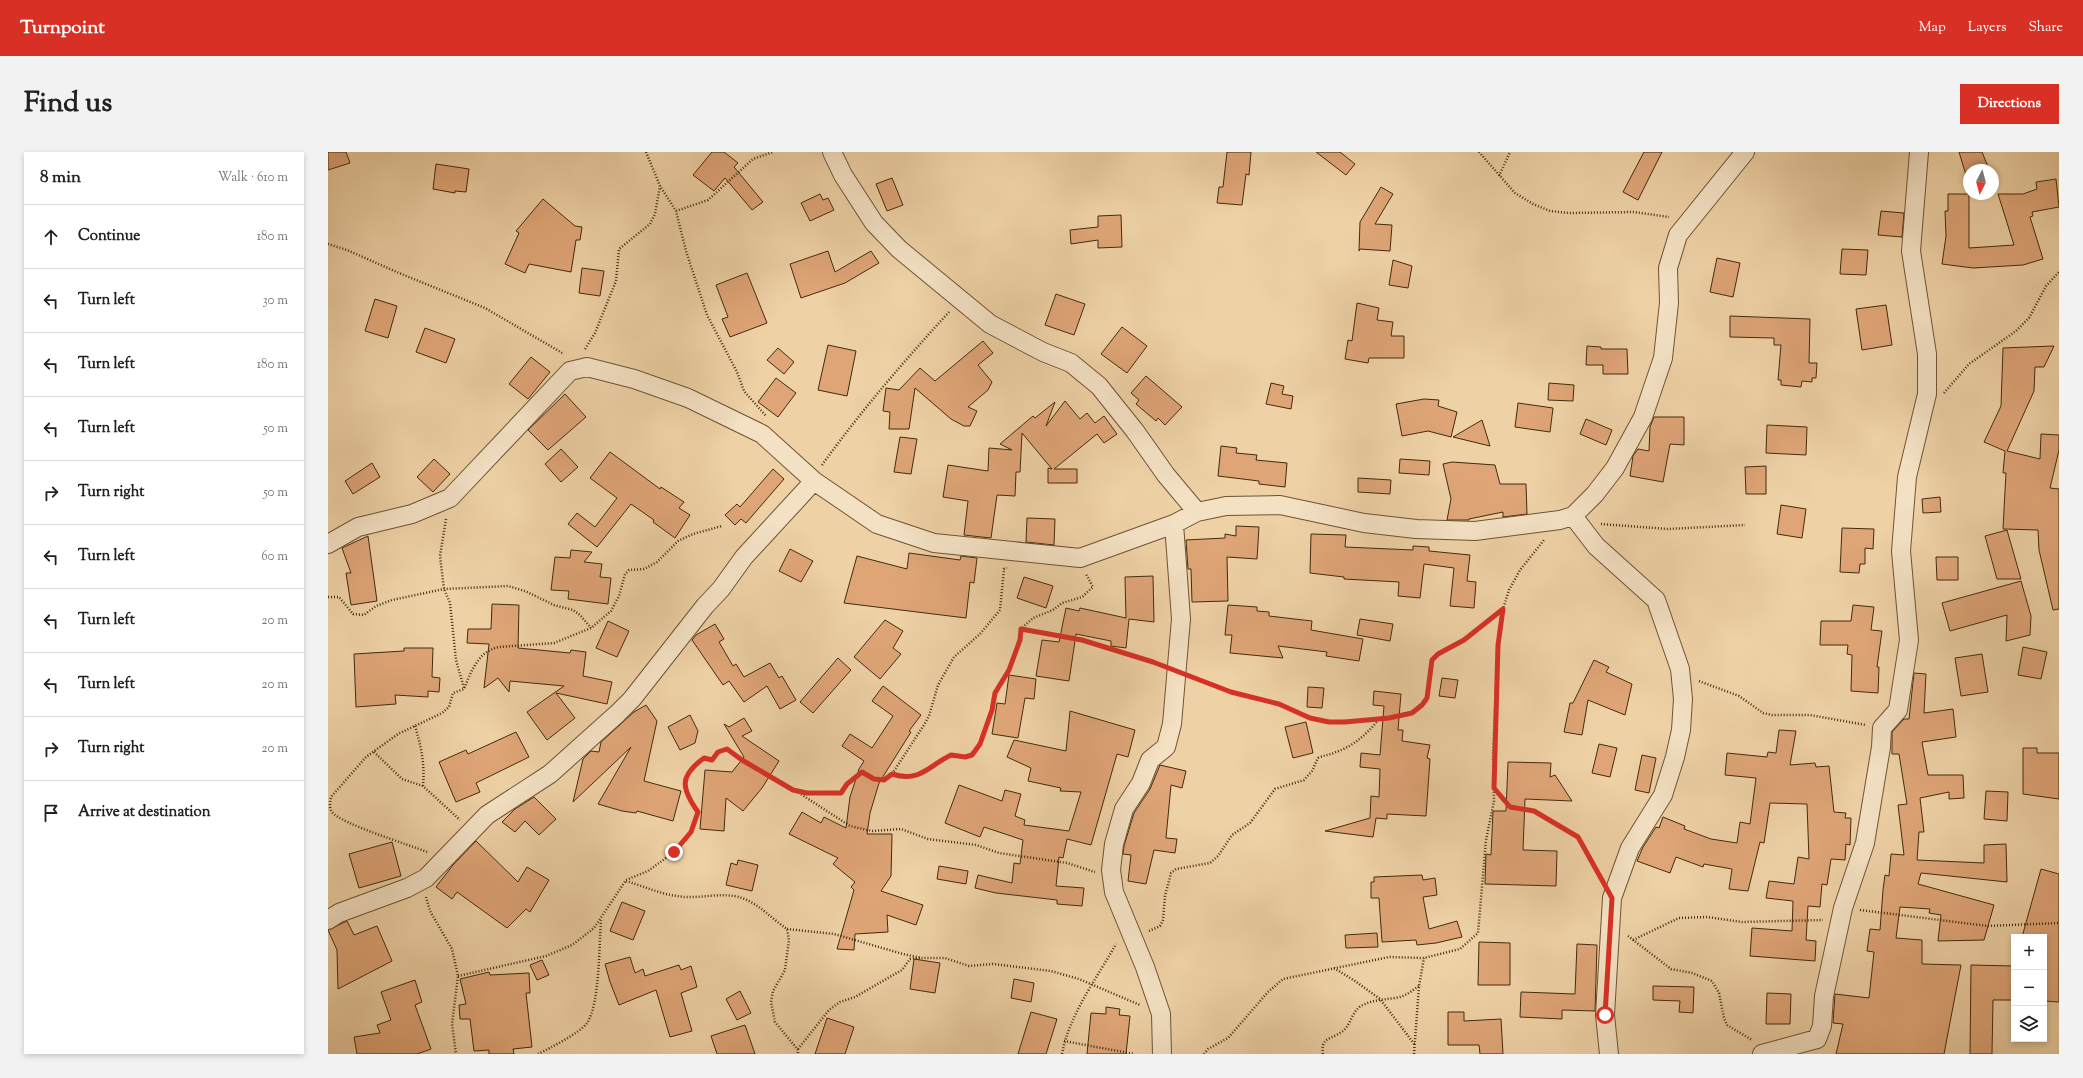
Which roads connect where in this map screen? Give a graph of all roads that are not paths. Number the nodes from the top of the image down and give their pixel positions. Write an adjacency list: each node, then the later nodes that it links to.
1 (832, 152): 5 (street)
2 (1744, 152): 6 (street)
3 (1919, 152): 10 (street)
4 (814, 481): 7 (street); 8 (street); 9 (street)
5 (1197, 512): 6 (street); 7 (street)
6 (1571, 520): 12 (street)
7 (1174, 524): 11 (street)
8 (328, 544)
9 (328, 920)
10 (1766, 1053)
11 (1162, 1054)
12 (1609, 1054)

